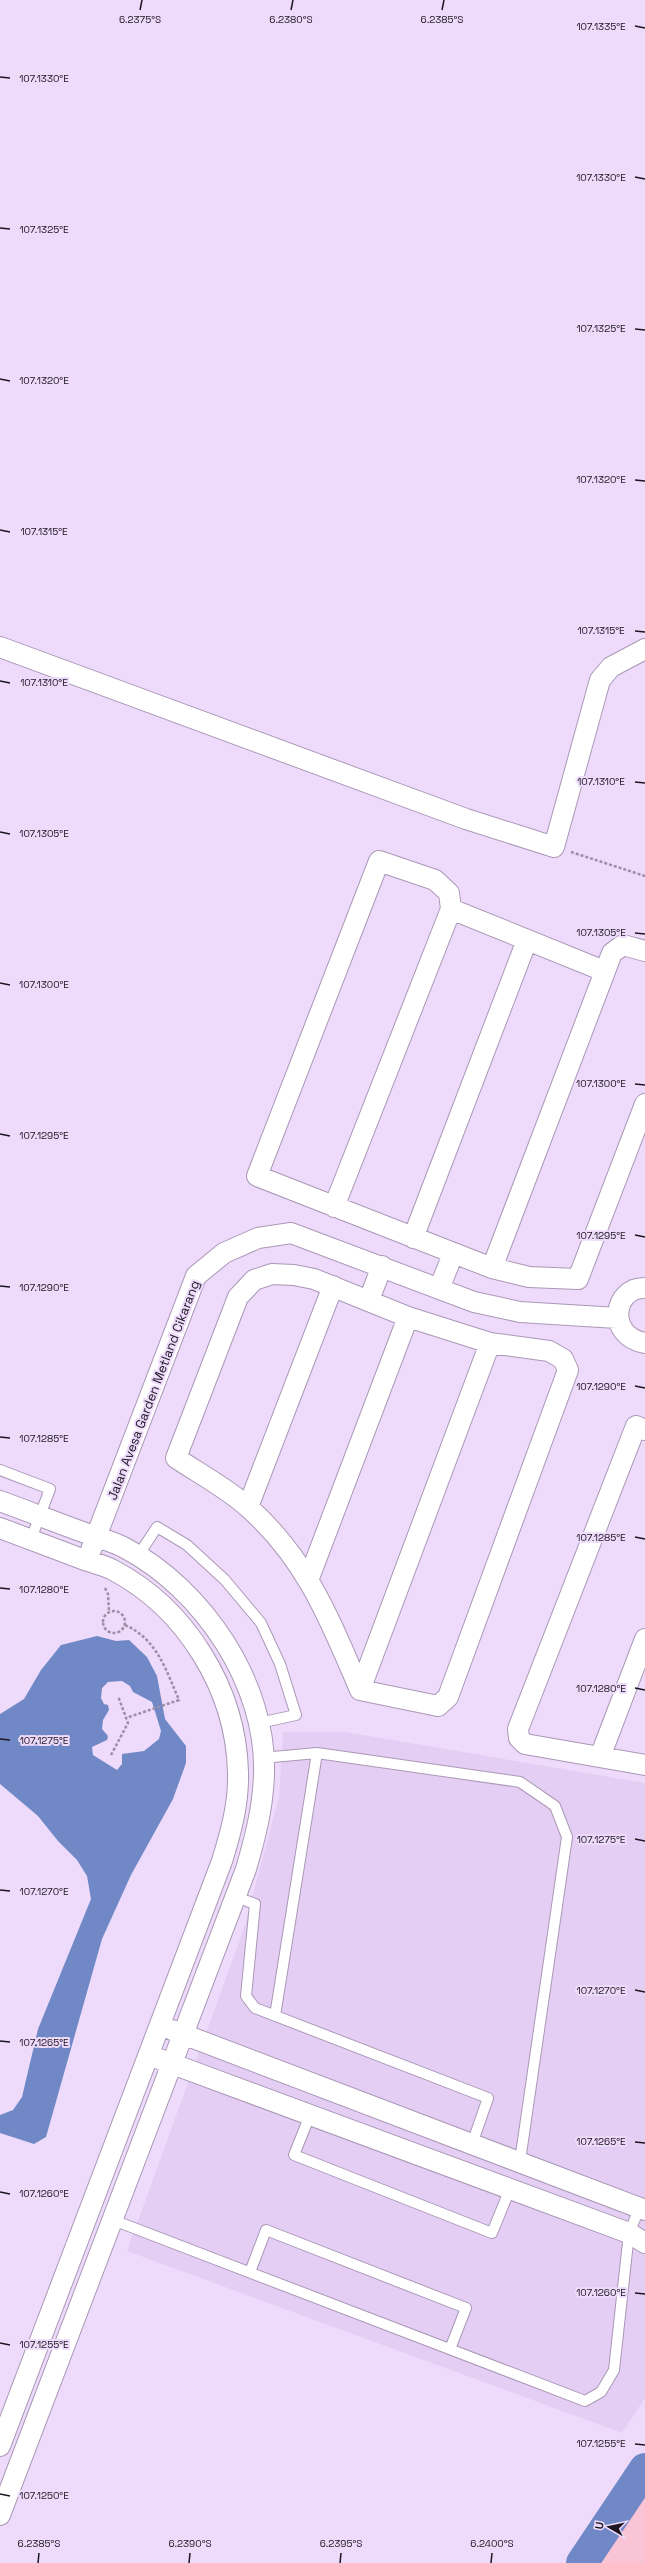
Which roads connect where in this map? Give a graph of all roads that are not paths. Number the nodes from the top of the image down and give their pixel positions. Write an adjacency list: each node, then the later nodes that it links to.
1 (0, 647): 2 (street)
2 (645, 650)
3 (451, 909): 4 (street); 8 (street); 8 (street)
4 (527, 940): 6 (street); 9 (street)
5 (645, 951): 6 (street)
6 (604, 971): 12 (street)
7 (645, 1104): 12 (street)
8 (334, 1207): 9 (street)
9 (413, 1238): 10 (street)
10 (453, 1254): 12 (street); 15 (street)
11 (382, 1266): 15 (street, Jalan Avesa Garden Metland Cikarang); 16 (street); 27 (street, Jalan Avesa Garden Metland Cikarang)
12 (492, 1268)
13 (334, 1286): 16 (street); 24 (street); 24 (street)
14 (645, 1288): 18 (street)
15 (439, 1289): 18 (street, Jalan Avesa Garden Metland Cikarang)
16 (369, 1300): 17 (street)
17 (408, 1317): 19 (street); 31 (street)
18 (618, 1318): 20 (street)
19 (490, 1343): 33 (street); 33 (street)
20 (645, 1343)
21 (645, 1430): 36 (street)
22 (0, 1470): 25 (lane)
23 (0, 1500): 25 (street)
24 (248, 1507): 31 (street)
25 (39, 1516): 27 (street); 28 (lane)
26 (0, 1528): 28 (street)
27 (96, 1537): 29 (street); 30 (street, Jalan Avesa Garden Metland Cikarang)
28 (31, 1539): 30 (street)
29 (138, 1556): 34 (street); 34 (lane)
30 (87, 1561): 41 (street)
31 (309, 1578): 33 (street)
32 (645, 1639): 36 (street)
33 (360, 1690)
34 (259, 1723): 37 (street)
35 (317, 1753): 37 (lane); 40 (lane); 47 (lane)
36 (600, 1757): 38 (street)
37 (262, 1758): 39 (street)
38 (645, 1765)
39 (236, 1897): 40 (lane); 42 (street)
40 (275, 2016): 46 (lane)
41 (160, 2026): 42 (street); 43 (street)
42 (184, 2035): 44 (street); 46 (street)
43 (148, 2055): 44 (street); 54 (street)
44 (172, 2064): 45 (street); 50 (street)
45 (310, 2115): 48 (street); 48 (lane)
46 (472, 2144): 47 (street)
47 (520, 2161): 48 (street); 49 (street)
48 (510, 2189): 51 (street)
49 (642, 2208): 51 (lane)
50 (113, 2220): 52 (lane); 55 (street)
51 (637, 2238): 53 (lane)
52 (250, 2272): 53 (lane); 53 (lane)
53 (450, 2349)
54 (0, 2446)
55 (0, 2515)

